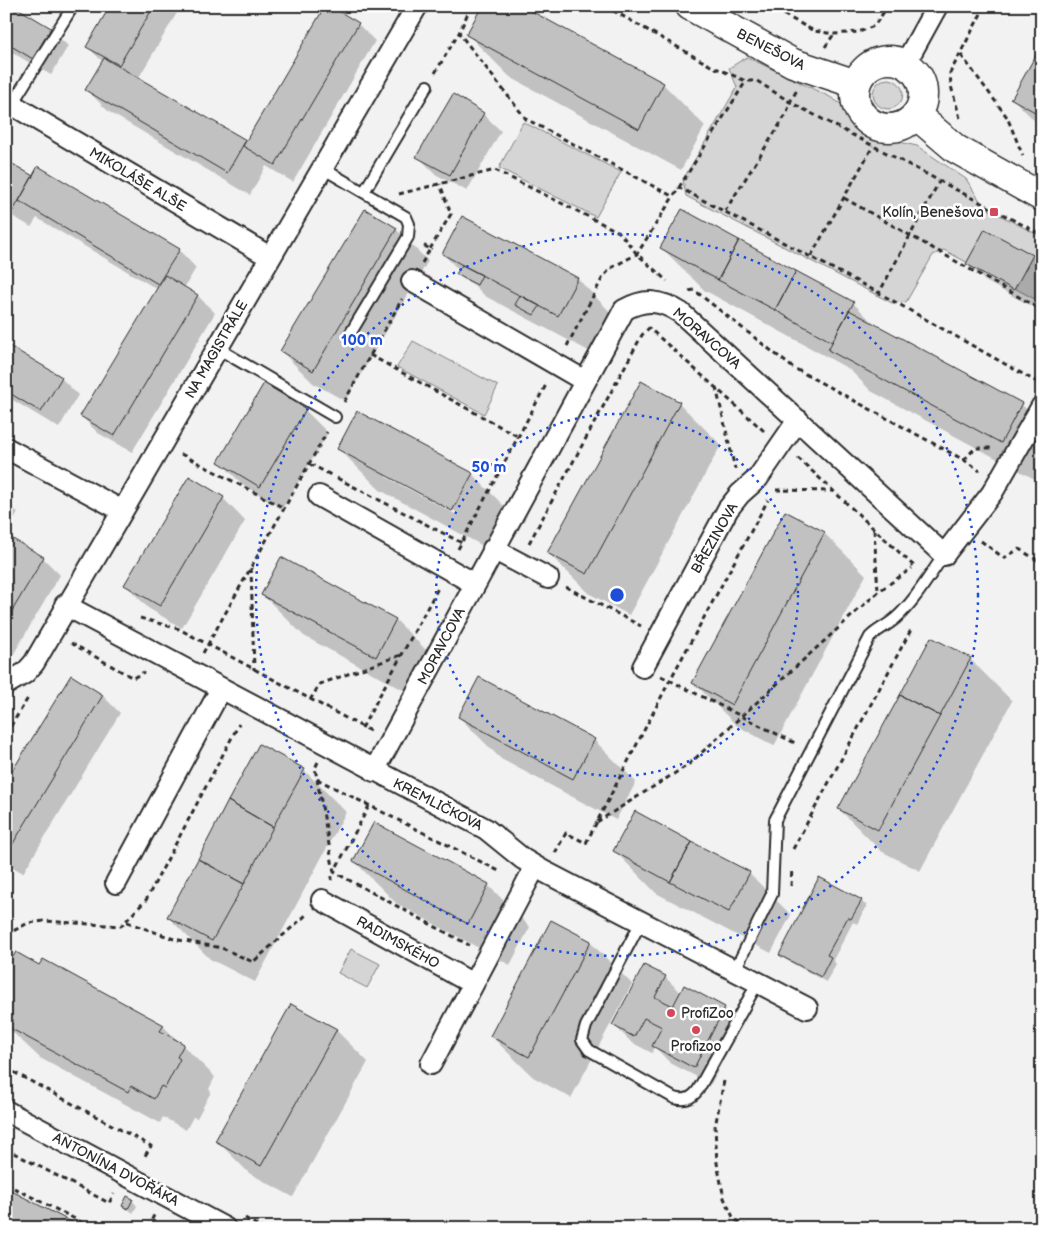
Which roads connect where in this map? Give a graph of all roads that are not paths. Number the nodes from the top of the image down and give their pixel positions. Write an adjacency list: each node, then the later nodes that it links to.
1 (73, 6): 8 (lane)
2 (417, 6): 10 (street, NA MAGISTRÁLE)
3 (690, 6): 6 (street, BENEŠOVA)
4 (937, 6): 5 (street)
5 (906, 64): 6 (street); 9 (street)
6 (856, 84): 9 (street)
7 (427, 86): 11 (lane)
8 (9, 103): 13 (street, MIKOLÁŠE ALŠE)
9 (916, 116): 12 (street)
10 (322, 168): 11 (lane); 13 (street, NA MAGISTRÁLE)
11 (364, 192): 15 (lane)
12 (1042, 197)
13 (270, 257): 16 (street, NA MAGISTRÁLE)
14 (412, 281): 17 (street)
15 (350, 334)
16 (216, 348): 19 (lane); 23 (street, NA MAGISTRÁLE)
17 (585, 381): 20 (street, MORAVCOVA); 24 (street, MORAVCOVA)
18 (1042, 406): 25 (street)
19 (335, 417)
20 (798, 420): 25 (street, MORAVCOVA); 29 (street, BŘEZINOVA)
21 (6, 448): 23 (street)
22 (319, 496): 27 (street)
23 (121, 510): 28 (street, NA MAGISTRÁLE)
24 (493, 549): 26 (street); 27 (street, MORAVCOVA)
25 (940, 562): 37 (lane)
26 (548, 578)
27 (474, 584): 32 (street, MORAVCOVA)
28 (65, 605): 30 (street, NA MAGISTRÁLE); 31 (street, KREMLIČKOVA)
29 (643, 667)
30 (6, 684)
31 (221, 689): 32 (street, KREMLIČKOVA); 34 (street)
32 (374, 770): 33 (street, KREMLIČKOVA)
33 (540, 870): 36 (street, KREMLIČKOVA); 39 (street)
34 (116, 883)
35 (322, 900): 39 (street, RADIMSKÉHO)
36 (641, 922): 37 (street, KREMLIČKOVA); 38 (lane)
37 (735, 970): 38 (street, KREMLIČKOVA)
38 (758, 982): 40 (street, KREMLIČKOVA)
39 (473, 984): 41 (street)
40 (807, 1008)
41 (431, 1064)
42 (6, 1111): 43 (street, ANTONÍNA DVOŘÁKA)
43 (225, 1228)

